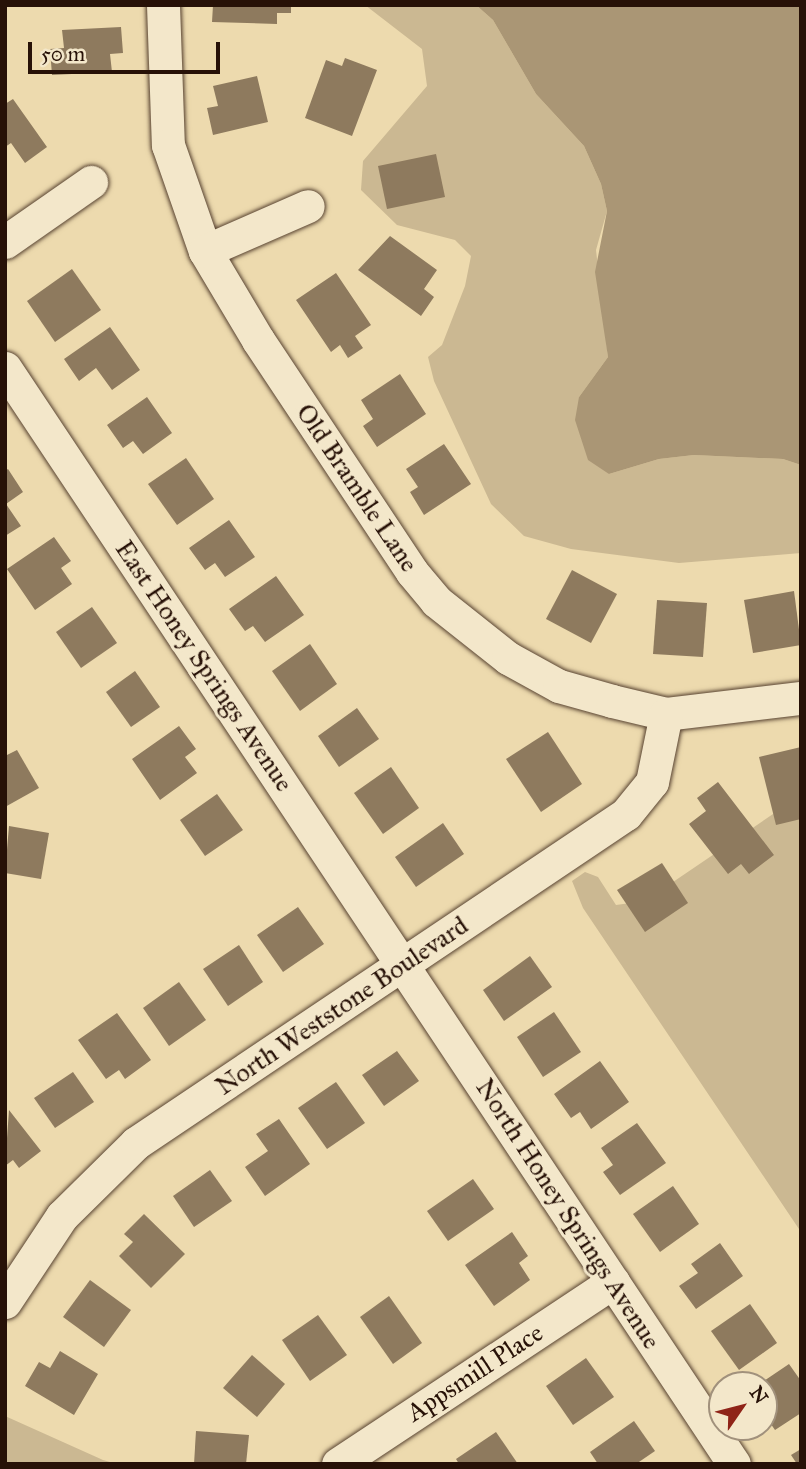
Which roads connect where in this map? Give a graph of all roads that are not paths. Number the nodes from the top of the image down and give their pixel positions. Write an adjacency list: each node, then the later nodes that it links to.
1 (163, 5): 5 (street, Old Bramble Lane)
2 (91, 182): 4 (street)
3 (308, 206): 5 (street)
4 (5, 242)
5 (205, 251): 8 (street, Old Bramble Lane)
6 (5, 368): 9 (street, East Honey Springs Avenue)
7 (801, 698): 8 (street, Old Bramble Lane)
8 (666, 714): 9 (street, North Weststone Boulevard)
9 (402, 964): 10 (street, North Honey Springs Avenue); 11 (street, North Weststone Boulevard)
10 (613, 1282): 12 (street, Appsmill Place); 13 (street, North Honey Springs Avenue)
11 (5, 1302)
12 (338, 1464)
13 (734, 1464)

